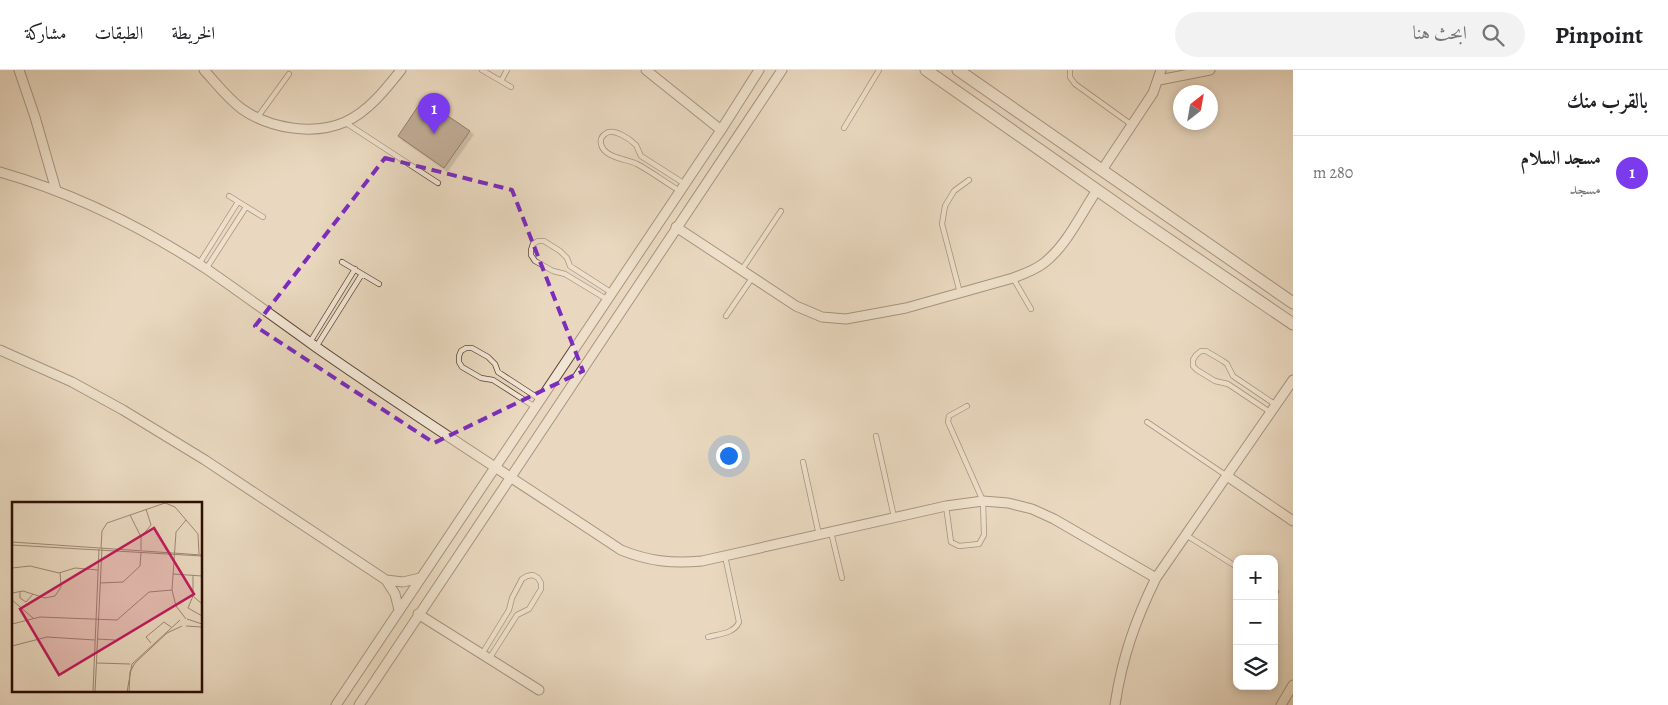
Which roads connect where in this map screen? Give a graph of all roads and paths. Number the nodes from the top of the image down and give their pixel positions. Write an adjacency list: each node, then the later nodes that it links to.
1 (19, 70): 33 (street)
2 (204, 70): 21 (street)
3 (401, 70): 22 (street)
4 (482, 70): 17 (lane)
5 (494, 70): 17 (lane)
6 (507, 70): 19 (lane)
7 (646, 70): 25 (street)
8 (759, 70): 25 (street)
9 (782, 70): 42 (street)
10 (879, 70): 24 (lane)
11 (926, 70): 27 (street)
12 (958, 70): 26 (street)
13 (1070, 70): 23 (lane)
14 (1161, 70): 18 (street)
15 (1210, 70): 18 (street)
16 (289, 74): 21 (lane)
17 (491, 75): 19 (lane)
18 (1159, 80): 23 (street)
19 (501, 81): 20 (lane)
20 (511, 87)
21 (257, 118): 22 (street)
22 (345, 122): 31 (lane)
23 (1132, 124): 28 (street)
24 (844, 128)
25 (721, 130): 32 (street)
26 (1044, 130): 27 (street); 28 (street)
27 (1033, 146): 34 (street)
28 (1102, 170): 37 (street)
29 (0, 172): 33 (street)
30 (968, 180): 51 (lane)
31 (438, 183)
32 (683, 188): 32 (lane); 52 (street)
33 (56, 190): 44 (street)
34 (1097, 190): 41 (street); 49 (street)
35 (229, 196): 36 (lane)
36 (238, 202): 38 (lane); 44 (lane)
37 (1147, 202): 41 (street); 53 (street)
38 (246, 207): 40 (lane); 44 (lane)
39 (780, 211): 46 (lane)
40 (263, 217)
41 (1137, 218): 56 (street)
42 (676, 227): 46 (street); 68 (street)
43 (342, 262): 45 (lane)
44 (202, 267): 57 (street)
45 (355, 269): 47 (lane); 57 (lane)
46 (741, 270): 48 (street)
47 (362, 274): 50 (lane); 57 (lane)
48 (752, 278): 51 (street); 55 (lane)
49 (1013, 278): 51 (street); 54 (lane)
50 (379, 284)
51 (960, 293)
52 (610, 296): 52 (lane); 60 (street)
53 (1293, 303)
54 (1031, 309)
55 (726, 316)
56 (1293, 324)
57 (313, 344): 66 (street)
58 (0, 350): 81 (street)
59 (1293, 380): 62 (street)
60 (539, 403): 60 (lane); 66 (street)
61 (967, 406): 69 (lane)
62 (1273, 409): 62 (lane); 67 (street)
63 (1147, 422): 67 (lane)
64 (876, 436): 71 (lane)
65 (803, 462): 74 (lane)
66 (496, 467): 68 (street); 78 (street)
67 (1227, 476): 72 (street); 75 (street)
68 (511, 477): 76 (street); 83 (street)
69 (983, 502): 70 (street); 70 (lane); 80 (street)
70 (946, 506): 71 (street)
71 (894, 518): 73 (street)
72 (1293, 520)
73 (831, 532): 74 (street); 79 (lane)
74 (819, 535): 76 (street)
75 (1186, 535): 77 (lane); 80 (street)
76 (725, 556): 84 (lane)
77 (1233, 564)
78 (420, 578): 81 (street); 82 (street)
79 (842, 578)
80 (1156, 578): 90 (street)
81 (386, 580): 82 (street)
82 (399, 610): 88 (street)
83 (418, 614): 85 (street); 89 (street)
84 (708, 637)
85 (485, 656): 85 (lane); 87 (street)
86 (1293, 685): 91 (street)
87 (539, 690)
88 (336, 705)
89 (359, 705)
90 (1115, 705)
91 (1281, 705)

